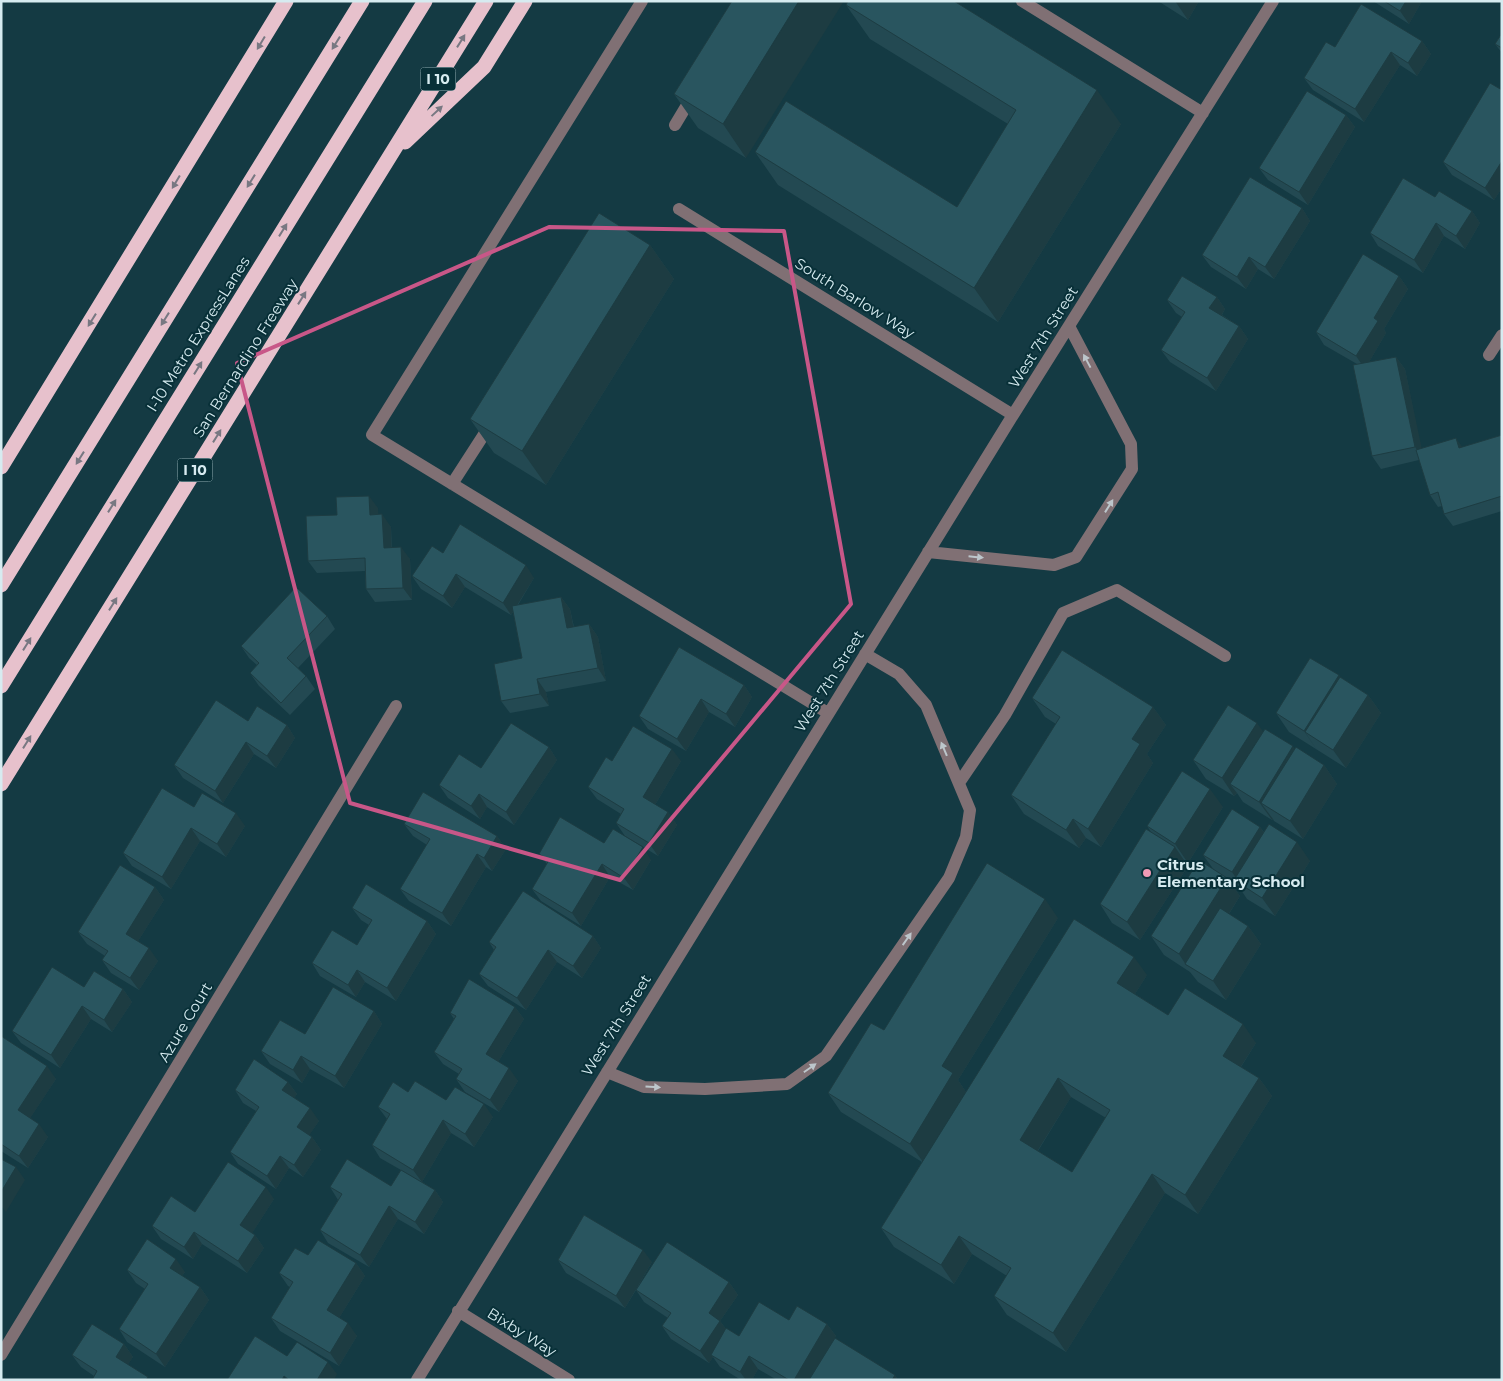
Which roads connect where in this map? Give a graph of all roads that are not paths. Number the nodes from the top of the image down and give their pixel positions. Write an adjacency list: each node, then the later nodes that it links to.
1 (286, 1): 19 (highway, one-way to 19)
2 (362, 1): 22 (highway, one-way to 22)
3 (425, 1): 25 (highway, I-10 Metro ExpressLanes, one-way to 3)
4 (486, 1): 12 (highway, San Bernardino Freeway / I 10, one-way to 4)
5 (526, 1): 12 (highway, one-way to 5)
6 (642, 1): 20 (street)
7 (1022, 1): 10 (street)
8 (1273, 1): 10 (street, West 7th Street)
9 (700, 84): 11 (street)
10 (1203, 114): 14 (street, West 7th Street)
11 (676, 125)
12 (389, 157): 29 (highway, San Bernardino Freeway / I 10, one-way to 12)
13 (679, 209): 18 (street, South Barlow Way)
14 (1069, 326): 18 (street, West 7th Street); 21 (street, one-way to 14)
15 (1502, 335): 16 (street)
16 (1489, 355)
17 (500, 410): 20 (street)
18 (1013, 415): 21 (street, West 7th Street)
19 (1, 467)
20 (452, 484): 27 (street)
21 (928, 552): 23 (street, West 7th Street)
22 (1, 585)
23 (865, 654): 27 (street, West 7th Street); 28 (street, one-way to 23)
24 (1225, 656): 28 (street)
25 (1, 686)
26 (396, 706): 32 (street, Azure Court)
27 (828, 714): 30 (street, West 7th Street)
28 (959, 783): 30 (street, one-way to 28)
29 (1, 784)
30 (607, 1072): 31 (street, West 7th Street)
31 (458, 1311): 33 (street, West 7th Street); 34 (street, Bixby Way)
32 (1, 1355)
33 (417, 1380)
34 (569, 1380)

